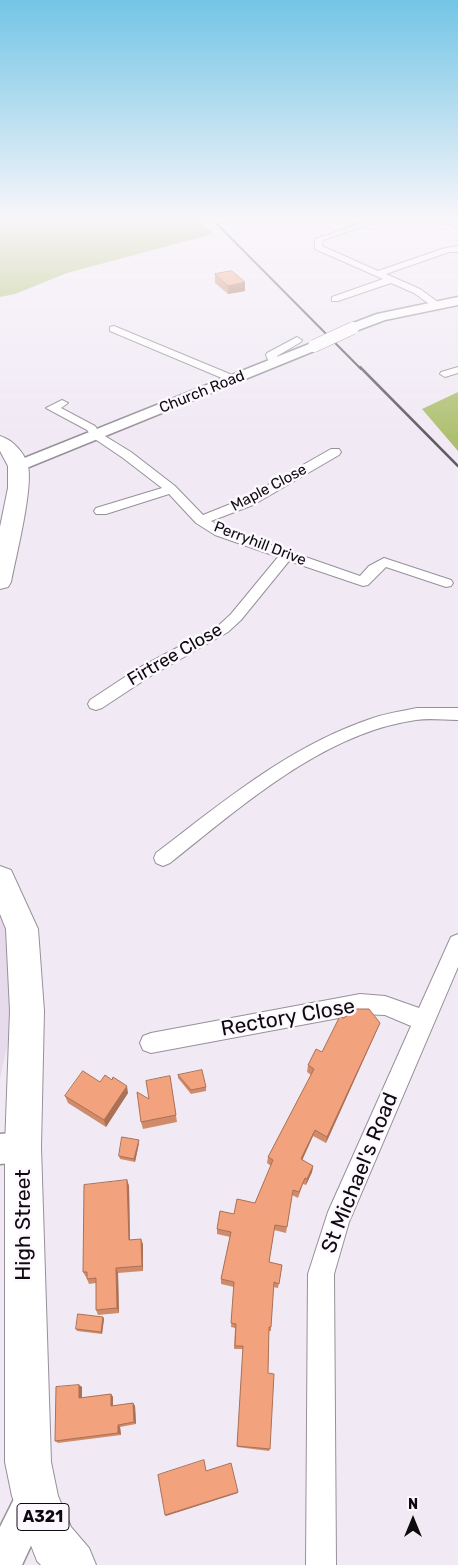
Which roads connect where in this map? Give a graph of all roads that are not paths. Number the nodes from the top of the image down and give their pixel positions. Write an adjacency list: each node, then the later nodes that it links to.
1 (355, 292): 3 (street)
2 (418, 292): 5 (street)
3 (335, 299)
4 (458, 301): 5 (street)
5 (435, 304): 8 (street, Church Road, bridge)
6 (114, 329): 11 (street)
7 (297, 340): 8 (street)
8 (274, 363): 11 (street, Church Road)
9 (458, 370): 10 (street)
10 (446, 374)
11 (233, 379): 13 (street, Church Road)
12 (62, 403): 13 (street, Perryhill Drive)
13 (96, 435): 14 (street, Church Road); 16 (street, Perryhill Drive)
14 (9, 452): 20 (main road)
15 (336, 452): 18 (street, Maple Close)
16 (171, 489): 17 (street); 18 (street, Perryhill Drive)
17 (102, 511)
18 (201, 520): 19 (street, Perryhill Drive)
19 (287, 555): 21 (street, Perryhill Drive); 22 (street, Firtree Close)
20 (0, 582)
21 (446, 583)
22 (96, 704)
23 (458, 714): 24 (street)
24 (163, 858)
25 (0, 879): 30 (main road, High Street / A321)
26 (458, 944): 27 (street, St Michael's Road)
27 (450, 982): 28 (street, St Michael's Road)
28 (423, 1021): 29 (street, Rectory Close); 34 (street, St Michael's Road)
29 (151, 1043)
30 (12, 1148): 31 (main road, High Street / A321)
31 (35, 1496): 32 (street); 33 (main road, High Street / A321)
32 (2, 1565)
33 (72, 1565)
34 (321, 1565)

